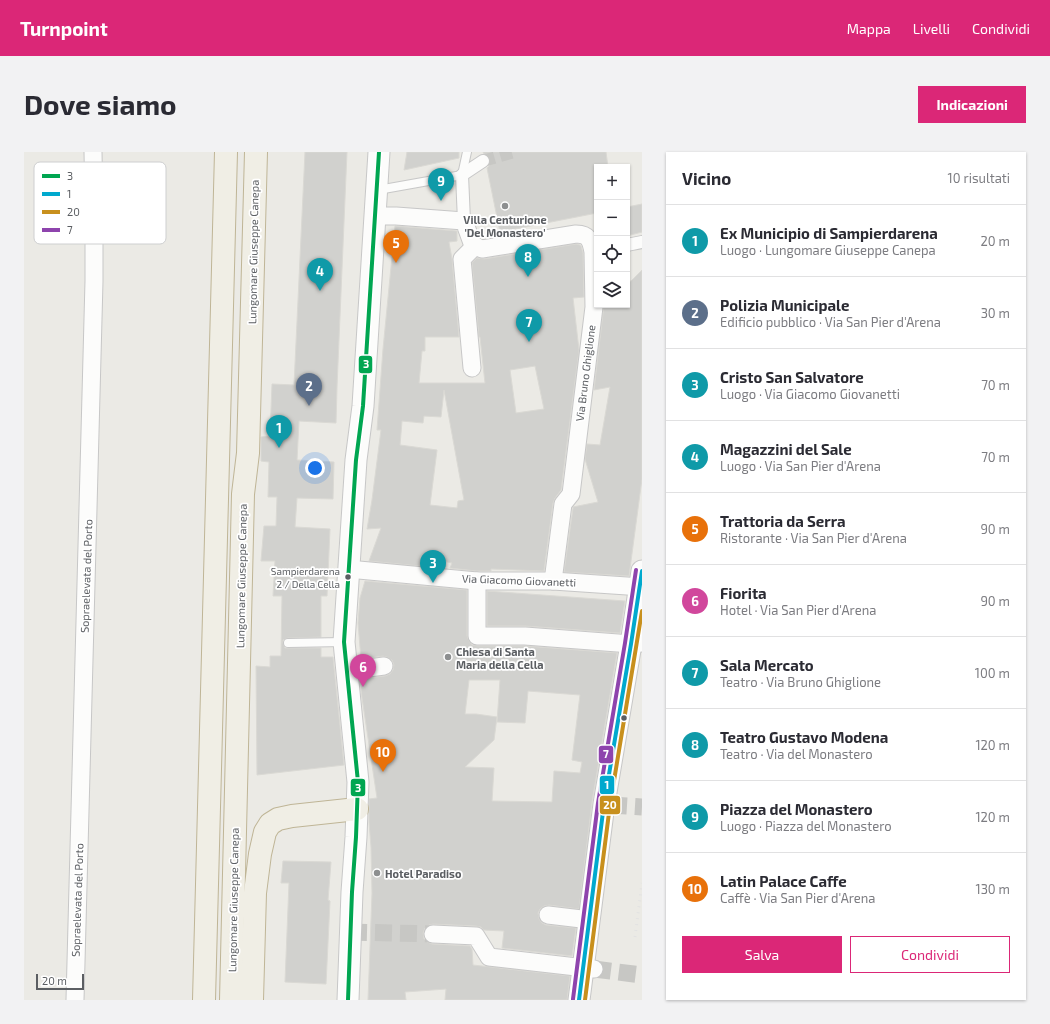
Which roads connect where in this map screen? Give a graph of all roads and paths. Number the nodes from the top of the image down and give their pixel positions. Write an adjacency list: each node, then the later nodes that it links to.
1 (93, 152): 7 (street, Sopraelevata del Porto)
2 (226, 152): 34 (highway)
3 (256, 152): 35 (highway, Lungomare Giuseppe Canepa)
4 (379, 152): 9 (street)
5 (467, 152): 8 (lane)
6 (483, 161): 8 (street)
7 (93, 162)
8 (462, 175): 9 (lane); 11 (street)
9 (377, 190): 10 (street)
10 (374, 216): 11 (street); 19 (street)
11 (464, 221): 15 (street)
12 (642, 242): 14 (street)
13 (94, 244): 33 (street, Sopraelevata del Porto)
14 (630, 244)
15 (475, 246): 16 (street); 18 (street)
16 (594, 249)
17 (595, 272): 21 (street, Via Bruno Ghiglione)
18 (472, 368)
19 (348, 569): 20 (street, Via Giacomo Giovanetti); 23 (street)
20 (477, 580): 21 (street, Via Giacomo Giovanetti); 25 (street)
21 (553, 581): 22 (street, Via Giacomo Giovanetti)
22 (641, 581): 25 (street)
23 (344, 642): 24 (lane); 27 (street)
24 (288, 643)
25 (637, 644): 30 (street)
26 (384, 666): 27 (street)
27 (346, 670): 28 (street)
28 (357, 809): 36 (highway); 37 (street)
29 (548, 915): 30 (street)
30 (590, 920): 32 (street)
31 (433, 934): 32 (street)
32 (589, 968): 38 (street)
33 (75, 1000)
34 (204, 1000)
35 (231, 1000)
36 (252, 1000)
37 (348, 1000)
38 (579, 1000)

